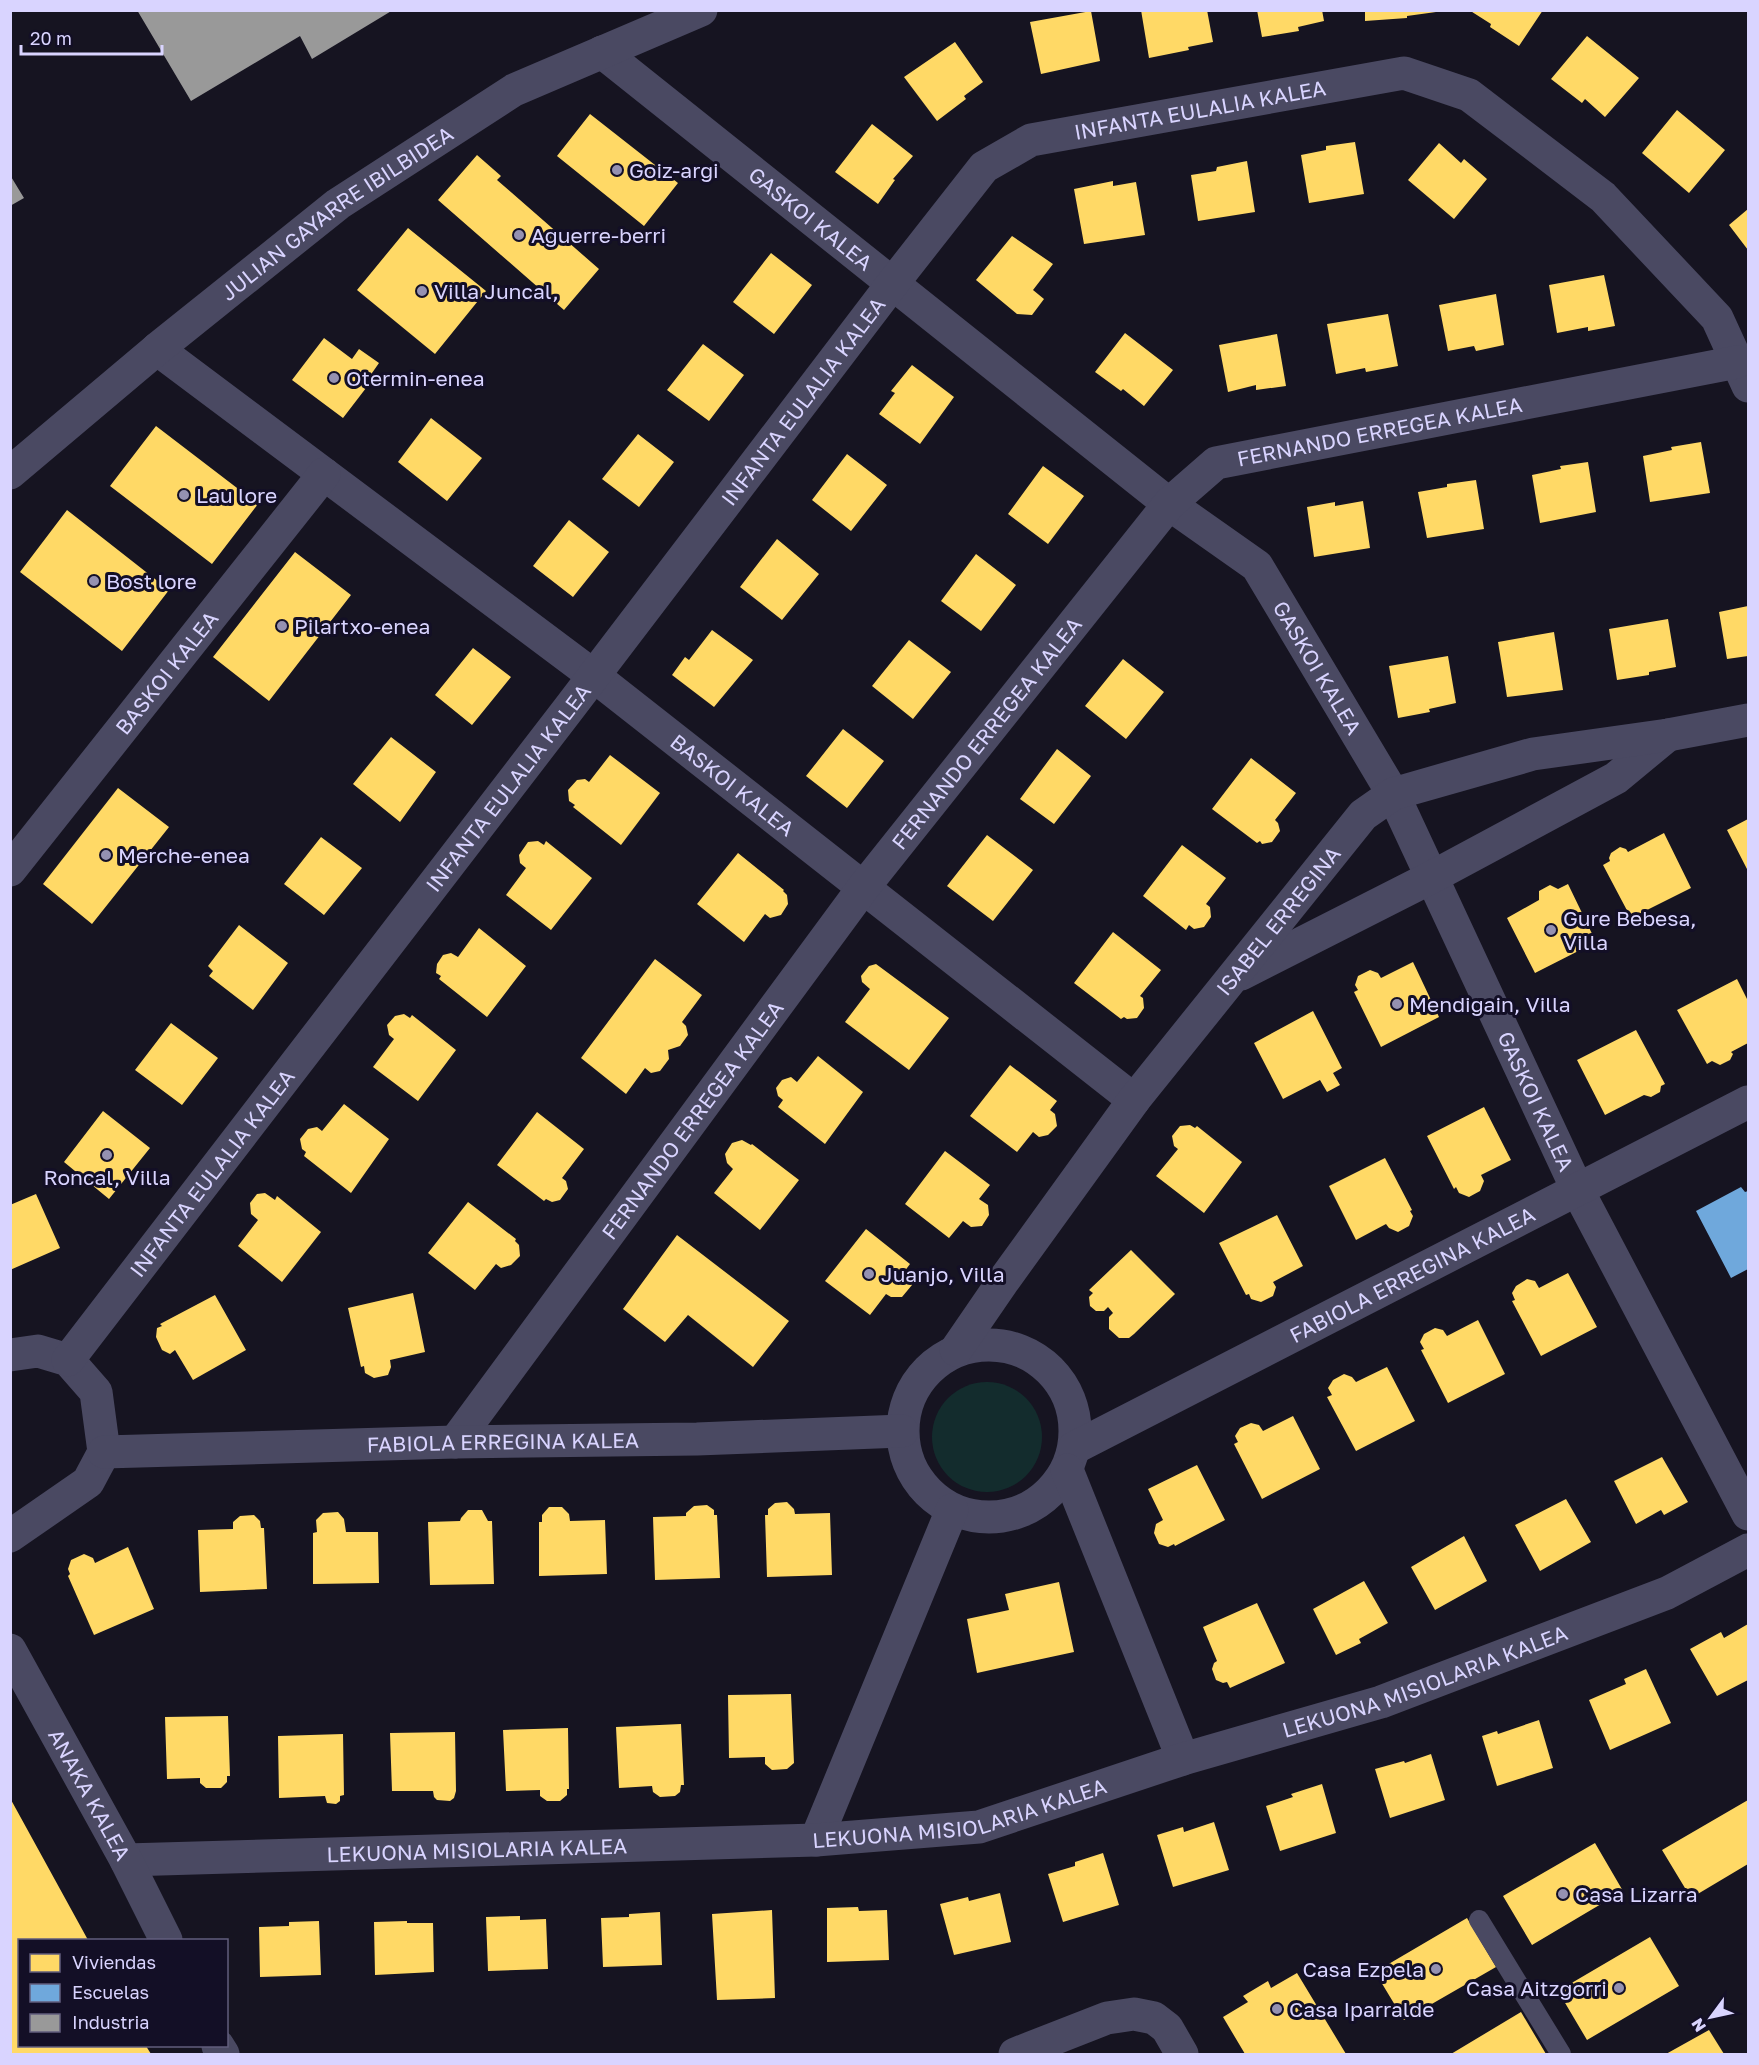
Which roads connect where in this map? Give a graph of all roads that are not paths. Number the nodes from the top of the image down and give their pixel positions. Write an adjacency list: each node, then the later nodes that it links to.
1 (701, 10): 2 (street, JULIAN GAYARRE IBILBIDEA)
2 (602, 52): 3 (street, GASKOI KALEA); 4 (street, JULIAN GAYARRE IBILBIDEA)
3 (892, 283): 5 (street, INFANTA EULALIA KALEA); 8 (street, GASKOI KALEA); 9 (street, INFANTA EULALIA KALEA)
4 (157, 350): 6 (street, JULIAN GAYARRE IBILBIDEA); 7 (street, BASKOI KALEA)
5 (1743, 374): 8 (street, FERNANDO ERREGEA KALEA)
6 (10, 473)
7 (324, 474): 9 (street, BASKOI KALEA); 13 (street, BASKOI KALEA)
8 (1169, 504): 12 (street, GASKOI KALEA); 15 (street, FERNANDO ERREGEA KALEA)
9 (594, 676): 15 (street, BASKOI KALEA); 22 (street, INFANTA EULALIA KALEA)
10 (1749, 720): 11 (street, ISABEL ERREGINA)
11 (1668, 735): 12 (street, ISABEL ERREGINA); 14 (street)
12 (1394, 794): 14 (street, GASKOI KALEA); 16 (street, ISABEL ERREGINA)
13 (10, 870)
14 (1432, 877): 16 (street); 19 (street, GASKOI KALEA)
15 (863, 888): 17 (street, BASKOI KALEA); 24 (street, FERNANDO ERREGEA KALEA)
16 (1232, 979): 17 (street, ISABEL ERREGINA)
17 (1134, 1100): 20 (street, ISABEL ERREGINA)
18 (1749, 1102): 19 (street, FABIOLA ERREGINA KALEA)
19 (1578, 1191): 26 (street, FABIOLA ERREGINA KALEA); 28 (street, GASKOI KALEA)
20 (956, 1350): 23 (street); 26 (street)
21 (10, 1355): 22 (street)
22 (68, 1360): 25 (street)
23 (902, 1431): 24 (street, FABIOLA ERREGINA KALEA); 27 (street)
24 (455, 1442): 25 (street, FABIOLA ERREGINA KALEA)
25 (104, 1452): 29 (street)
26 (1070, 1459): 27 (street); 32 (street)
27 (952, 1510): 33 (street)
28 (1749, 1515)
29 (10, 1536)
30 (1749, 1550): 32 (street, LEKUONA MISIOLARIA KALEA)
31 (10, 1650): 34 (street, ANAKA KALEA)
32 (1183, 1759): 33 (street, LEKUONA MISIOLARIA KALEA)
33 (816, 1840): 34 (street, LEKUONA MISIOLARIA KALEA)
34 (126, 1860): 36 (street, ANAKA KALEA)
35 (1479, 1920): 39 (lane)
36 (165, 1939)
37 (1015, 2055): 38 (street)
38 (1182, 2055)
39 (1561, 2055)

